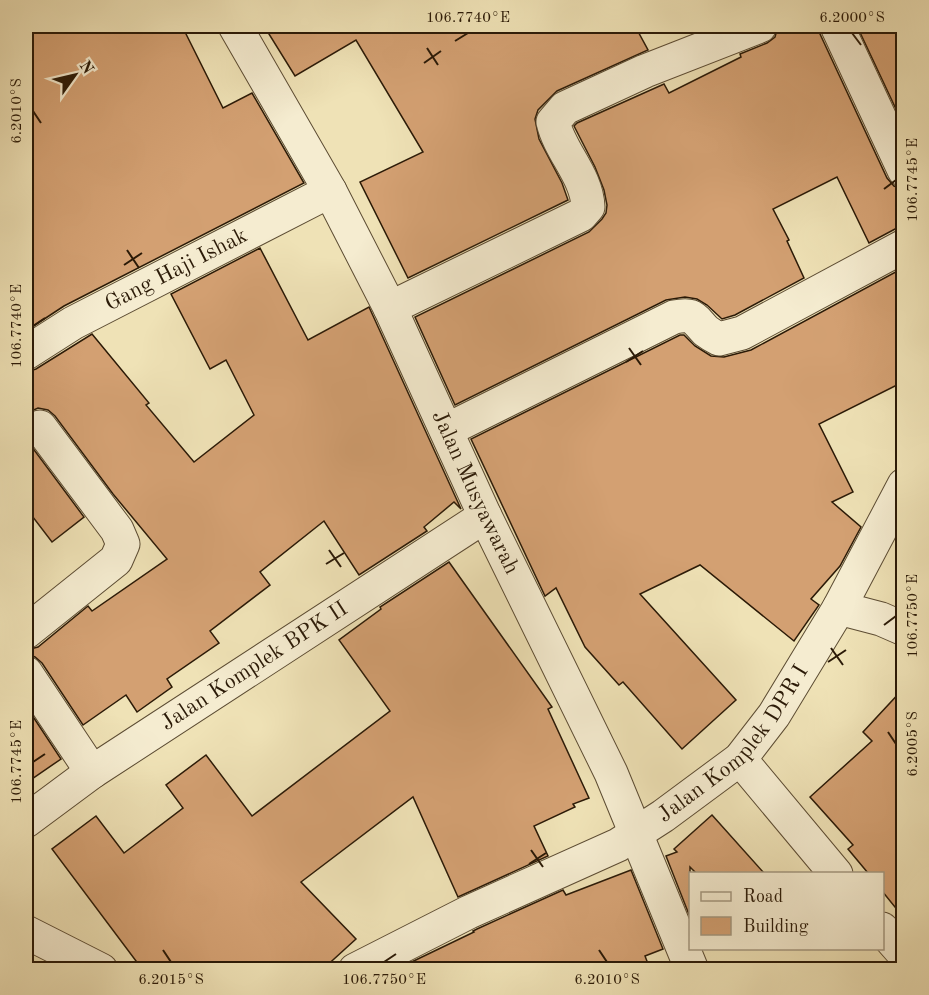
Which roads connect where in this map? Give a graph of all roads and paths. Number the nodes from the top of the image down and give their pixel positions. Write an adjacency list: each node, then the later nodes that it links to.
1 (235, 26): 5 (street, Jalan Musyawarah)
2 (760, 26): 7 (street)
3 (837, 26): 4 (street)
4 (903, 170)
5 (330, 191): 7 (street, Jalan Musyawarah); 8 (street, Gang Haji Ishak)
6 (903, 246): 10 (street)
7 (390, 308): 10 (street, Jalan Musyawarah)
8 (26, 353)
9 (40, 427): 15 (street)
10 (447, 430): 12 (street, Jalan Musyawarah)
11 (903, 485): 13 (street, Jalan Komplek DPR I)
12 (485, 516): 18 (street, Jalan Komplek BPK II); 20 (street, Jalan Musyawarah)
13 (839, 608): 14 (street); 17 (street, Jalan Komplek DPR I)
14 (903, 629)
15 (26, 632)
16 (26, 673): 18 (street)
17 (740, 759): 20 (street, Jalan Komplek DPR I); 21 (street)
18 (92, 772): 19 (street, Jalan Komplek BPK II)
19 (26, 821)
20 (636, 832): 26 (street, Jalan Komplek DPR I); 27 (street, Jalan Musyawarah)
21 (835, 872)
22 (884, 931): 24 (street)
23 (26, 932): 25 (street)
24 (903, 954)
25 (101, 969)
26 (355, 969)
27 (692, 969)

